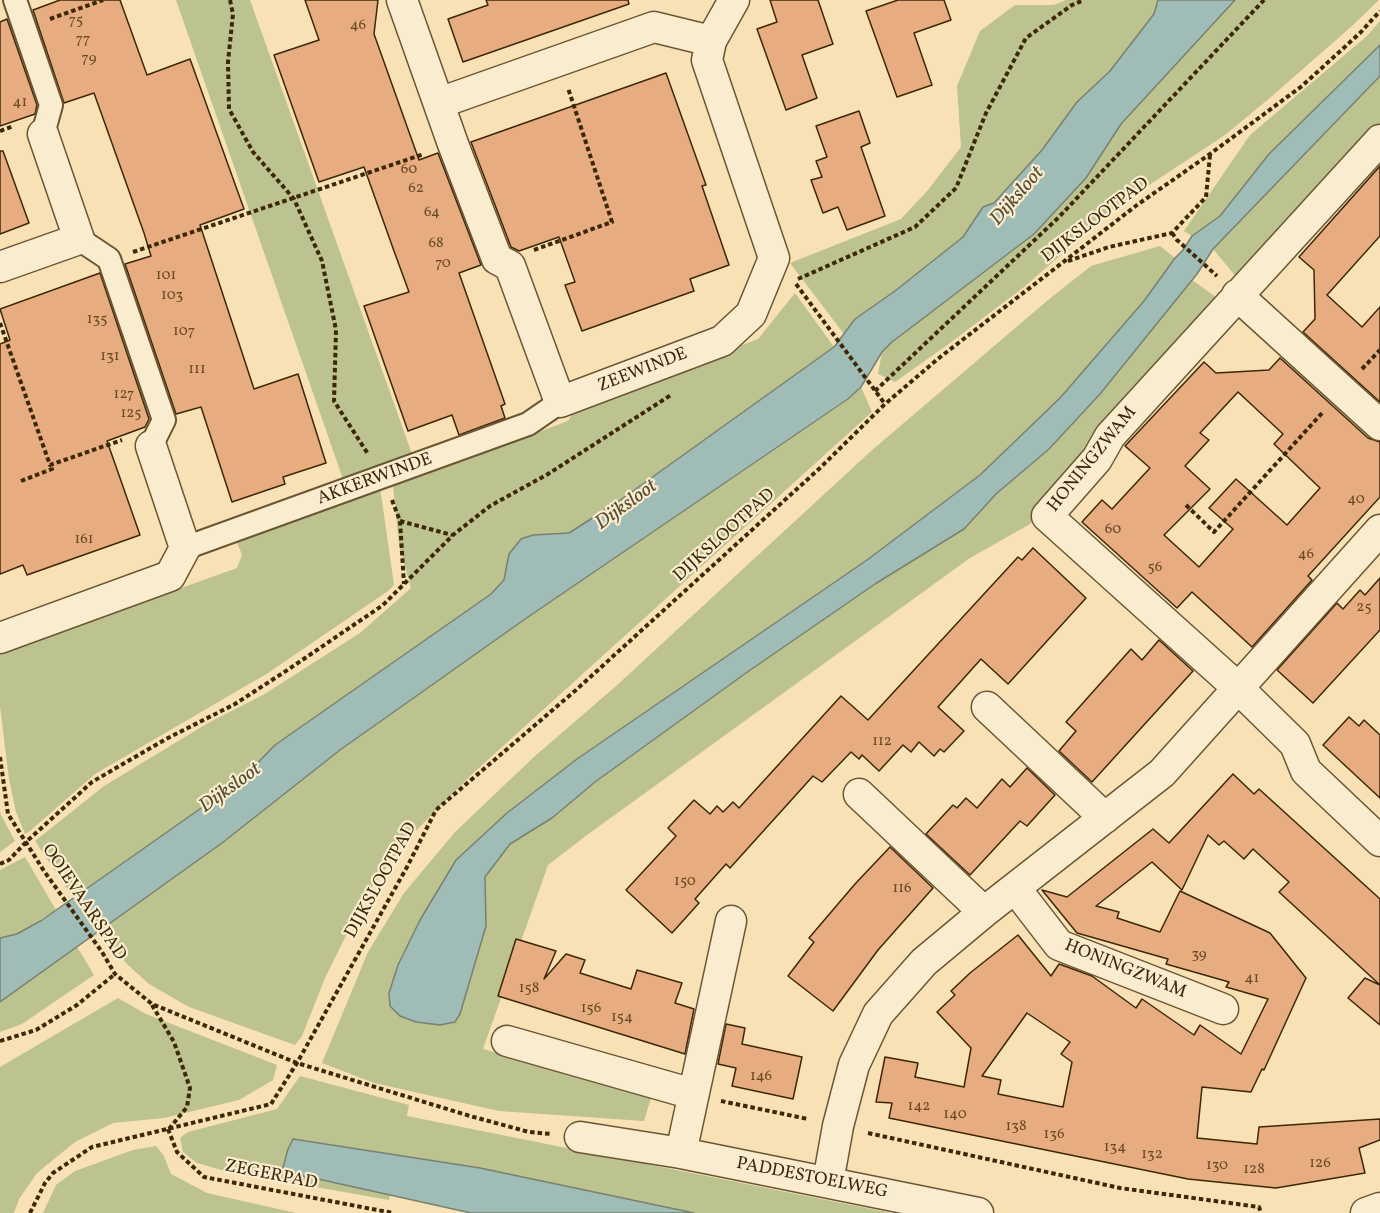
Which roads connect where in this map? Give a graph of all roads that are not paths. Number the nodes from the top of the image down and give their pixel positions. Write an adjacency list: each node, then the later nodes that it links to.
1 (15, 0): 6 (street)
2 (402, 0): 5 (street)
3 (734, 0): 4 (street, ZEEWINDE)
4 (711, 41): 5 (street); 11 (street, ZEEWINDE)
5 (439, 103): 11 (street)
6 (43, 135): 8 (street)
7 (1380, 140): 10 (street, HONINGZWAM)
8 (79, 239): 9 (street); 13 (street)
9 (0, 267)
10 (1228, 286): 12 (street); 17 (street, HONINGZWAM)
11 (560, 402): 15 (street, AKKERWINDE)
12 (1380, 425)
13 (157, 435): 15 (street)
14 (1380, 530): 17 (street)
15 (185, 548): 16 (street)
16 (0, 638)
17 (1237, 687): 20 (street); 21 (street)
18 (987, 707): 20 (street)
19 (859, 794): 23 (street)
20 (1105, 818): 22 (street)
21 (1380, 841)
22 (1015, 888): 23 (street); 25 (street, HONINGZWAM)
23 (984, 912): 30 (street)
24 (731, 921): 27 (street)
25 (1223, 1009)
26 (507, 1041): 27 (street)
27 (693, 1094): 29 (street)
28 (580, 1137): 29 (street, PADDESTOELWEG)
29 (681, 1153): 30 (street, PADDESTOELWEG)
30 (828, 1182): 32 (street, PADDESTOELWEG)
31 (1380, 1208): 33 (street)
32 (978, 1213)
33 (1366, 1213)

